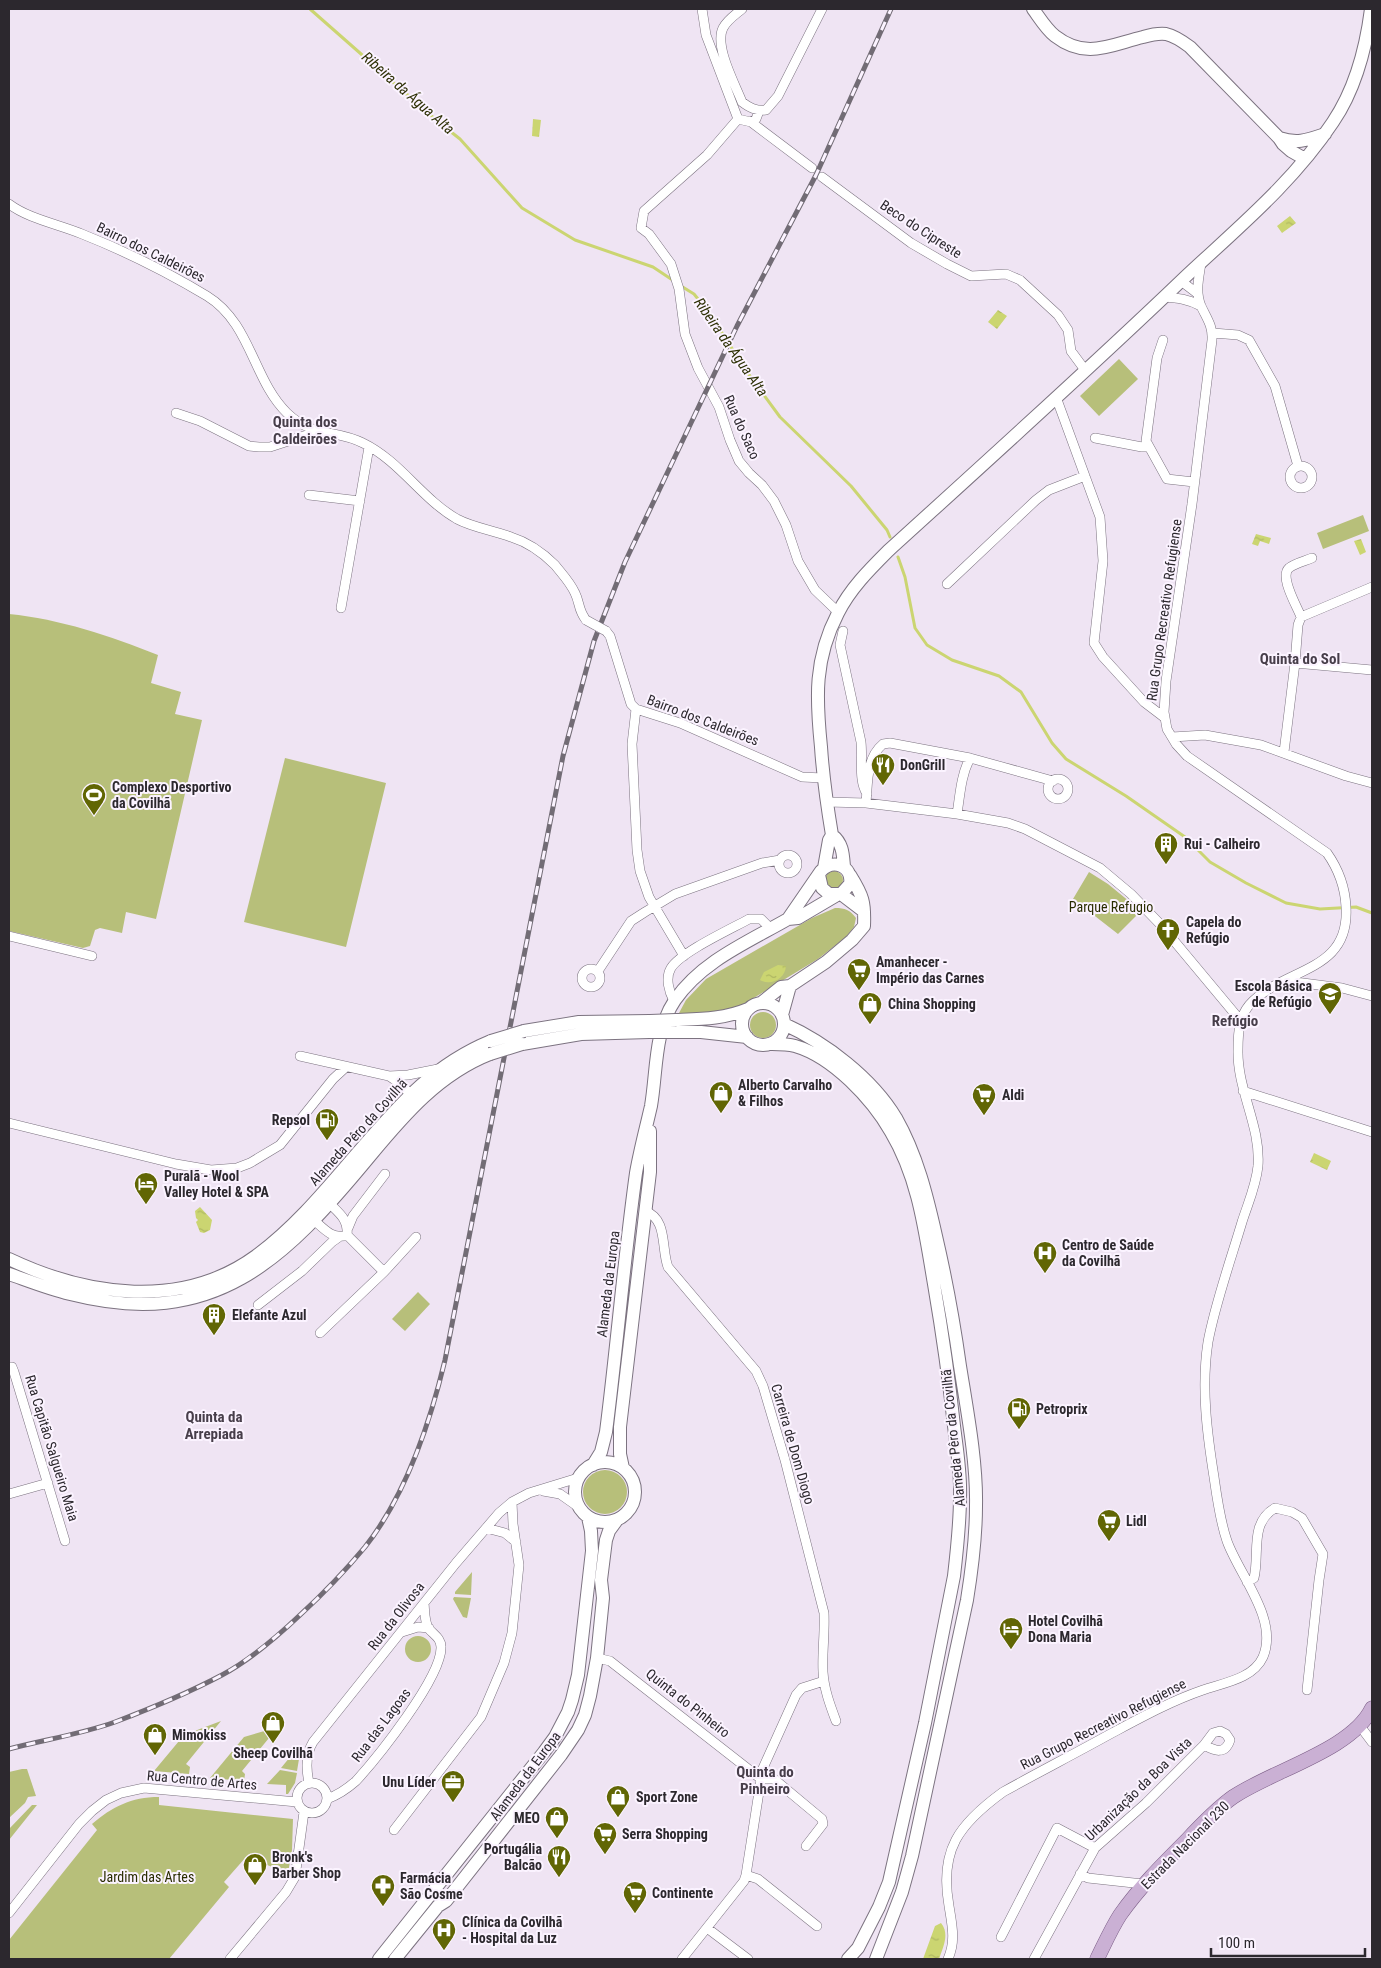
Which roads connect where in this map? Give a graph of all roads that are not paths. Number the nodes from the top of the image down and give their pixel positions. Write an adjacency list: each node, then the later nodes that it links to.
1 (702, 9): 7 (street)
2 (742, 9): 6 (street)
3 (822, 9): 6 (street)
4 (1032, 9): 10 (main road)
5 (1371, 9): 9 (main road)
6 (760, 111): 8 (street)
7 (738, 119): 8 (street); 40 (street, Rua do Saco)
8 (751, 122): 12 (street)
9 (1325, 134): 10 (main road); 11 (main road)
10 (1285, 142): 11 (main road); 14 (main road)
11 (1305, 159): 14 (main road)
12 (812, 168)
13 (822, 177): 24 (street, Beco do Cipreste)
14 (1288, 181): 16 (main road)
15 (9, 204): 27 (street, Bairro dos Caldeirões)
16 (1201, 263): 17 (main road); 18 (street, Rua Grupo Recreativo Refugiense)
17 (1181, 281): 18 (street); 19 (main road); 20 (street)
18 (1198, 294): 21 (street, Rua Grupo Recreativo Refugiense)
19 (1164, 297): 20 (street); 24 (main road)
20 (1190, 300): 21 (street)
21 (1201, 306): 22 (street, Rua Grupo Recreativo Refugiense)
22 (1213, 333): 31 (street); 33 (street, Rua Grupo Recreativo Refugiense)
23 (1163, 340): 30 (street)
24 (1085, 370): 25 (main road)
25 (1056, 397): 32 (street); 40 (main road)
26 (176, 413): 27 (street)
27 (316, 432): 29 (street, Bairro dos Caldeirões)
28 (1095, 438): 30 (street)
29 (369, 446): 35 (street); 45 (street, Bairro dos Caldeirões, bridge)
30 (1147, 447): 33 (street)
31 (1298, 466)
32 (1085, 476): 37 (street); 46 (street)
33 (1194, 482): 46 (street, Rua Grupo Recreativo Refugiense)
34 (309, 495): 35 (street)
35 (360, 501): 39 (street)
36 (1312, 558): 41 (street)
37 (947, 584)
38 (1372, 587): 41 (street)
39 (341, 608)
40 (838, 612): 50 (main road)
41 (1301, 617): 43 (street)
42 (844, 631): 53 (street)
43 (1295, 663): 44 (street); 48 (street)
44 (1372, 670)
45 (636, 709): 50 (street, Bairro dos Caldeirões); 61 (street)
46 (1165, 718): 47 (street, Rua Grupo Recreativo Refugiense)
47 (1172, 737): 48 (street); 69 (street, Rua Grupo Recreativo Refugiense)
48 (1284, 752): 52 (street)
49 (970, 758): 51 (street); 53 (street); 55 (street)
50 (823, 778): 54 (main road)
51 (1053, 781)
52 (1372, 783)
53 (867, 799): 54 (street); 55 (street)
54 (826, 802): 56 (main road)
55 (957, 814): 76 (street)
56 (832, 834): 58 (main road); 59 (main road)
57 (780, 860): 61 (street)
58 (847, 871): 59 (main road); 60 (main road); 62 (main road)
59 (822, 872): 60 (main road); 63 (main road, Alameda da Europa)
60 (839, 895): 62 (main road); 63 (main road, Alameda da Europa)
61 (655, 906): 67 (street); 68 (street)
62 (862, 910): 70 (main road)
63 (788, 919): 64 (main road, Alameda da Europa)
64 (771, 928): 67 (street); 72 (main road, Alameda da Europa)
65 (9, 936): 66 (street)
66 (92, 956)
67 (684, 956): 72 (street)
68 (598, 971)
69 (1288, 979): 71 (street); 76 (street, Rua Grupo Recreativo Refugiense)
70 (790, 986): 73 (main road); 75 (main road)
71 (1372, 996)
72 (674, 1001): 87 (main road, Alameda da Europa)
73 (761, 1003): 74 (main road, Alameda Pêro da Covilhã); 75 (main road, Alameda Pêro da Covilhã)
74 (748, 1009): 77 (main road, Alameda Pêro da Covilhã); 78 (main road)
75 (783, 1020): 79 (main road); 148 (main road, Alameda Pêro da Covilhã)
76 (1240, 1020): 85 (street, Rua Grupo Recreativo Refugiense)
77 (675, 1026): 78 (main road, Alameda Pêro da Covilhã); 80 (main road, Alameda Pêro da Covilhã, bridge)
78 (747, 1038): 79 (main road, Alameda Pêro da Covilhã)
79 (772, 1044): 147 (main road, Alameda Pêro da Covilhã)
80 (490, 1047): 83 (main road, Alameda Pêro da Covilhã); 91 (main road, Alameda Pêro da Covilhã)
81 (300, 1056): 82 (street)
82 (346, 1067): 84 (street); 88 (street)
83 (440, 1068): 84 (street); 86 (main road, Alameda Pêro da Covilhã)
84 (389, 1076): 86 (street)
85 (1242, 1091): 89 (street); 115 (street, Rua Grupo Recreativo Refugiense)
86 (410, 1094): 96 (main road, Alameda Pêro da Covilhã)
87 (651, 1106): 92 (main road, Alameda da Europa); 102 (main road, Alameda da Europa)
88 (9, 1123)
89 (1372, 1132)
90 (385, 1174): 94 (street)
91 (330, 1203): 93 (main road, Alameda Pêro da Covilhã); 94 (street)
92 (645, 1211): 103 (main road, Alameda da Europa); 120 (street, Carreira de Dom Diogo)
93 (314, 1220): 94 (street); 98 (main road, Alameda Pêro da Covilhã)
94 (345, 1233): 97 (street); 99 (street)
95 (416, 1237): 97 (street)
96 (9, 1259)
97 (384, 1272): 100 (street)
98 (9, 1274)
99 (258, 1304)
100 (320, 1333)
101 (9, 1367): 105 (street, Rua Capitão Salgueiro Maia)
102 (593, 1465): 103 (main road); 104 (main road, Alameda da Europa)
103 (623, 1468): 111 (main road, Alameda da Europa)
104 (578, 1478): 106 (street, Rua da Olivosa); 109 (main road)
105 (48, 1483): 107 (street); 113 (street, Rua Capitão Salgueiro Maia)
106 (540, 1491): 108 (street, Rua da Olivosa); 109 (street)
107 (9, 1494)
108 (512, 1502): 112 (street, Rua da Olivosa); 114 (street)
109 (577, 1506): 110 (main road)
110 (588, 1517): 111 (main road); 143 (main road, Alameda da Europa)
111 (617, 1520): 119 (main road, Alameda da Europa)
112 (486, 1528): 114 (street); 116 (street, Rua da Olivosa)
113 (65, 1541)
114 (516, 1542): 132 (street)
115 (1247, 1582): 121 (street); 149 (street, Rua Grupo Recreativo Refugiense)
116 (424, 1603): 117 (street, Rua das Lagoas); 118 (street, Rua da Olivosa)
117 (429, 1628): 118 (street); 129 (street, Rua das Lagoas)
118 (401, 1632): 128 (street, Rua da Olivosa)
119 (597, 1658): 127 (street, Quinta do Pinheiro); 144 (main road, Alameda da Europa)
120 (824, 1681): 123 (street, Carreira de Dom Diogo); 127 (street)
121 (1308, 1690)
122 (1372, 1708): 124 (main road, Estrada Nacional 230)
123 (836, 1721)
124 (1360, 1726): 125 (street); 137 (main road, Estrada Nacional 230)
125 (1372, 1742)
126 (1204, 1745): 134 (street, Urbanização da Boa Vista)
127 (760, 1778): 133 (street, Quinta do Pinheiro); 136 (street)
128 (309, 1783): 129 (street); 130 (street)
129 (327, 1799): 131 (street)
130 (297, 1802): 131 (street); 138 (street, Rua Centro de Artes)
131 (304, 1812): 142 (street)
132 (394, 1830)
133 (806, 1846)
134 (1095, 1848): 135 (street, Urbanização da Boa Vista); 141 (street)
135 (1080, 1874): 137 (street); 150 (street, Urbanização da Boa Vista)
136 (746, 1875): 139 (street); 140 (street)
137 (1143, 1884): 151 (main road, Estrada Nacional 230)
138 (9, 1913)
139 (817, 1926)
140 (707, 1928): 145 (street); 146 (street)
141 (1001, 1937)
142 (230, 1959)
143 (379, 1959)
144 (395, 1959)
145 (682, 1959)
146 (748, 1959)
147 (848, 1959)
148 (876, 1959)
149 (948, 1959)
150 (1034, 1959)
151 (1097, 1959)

